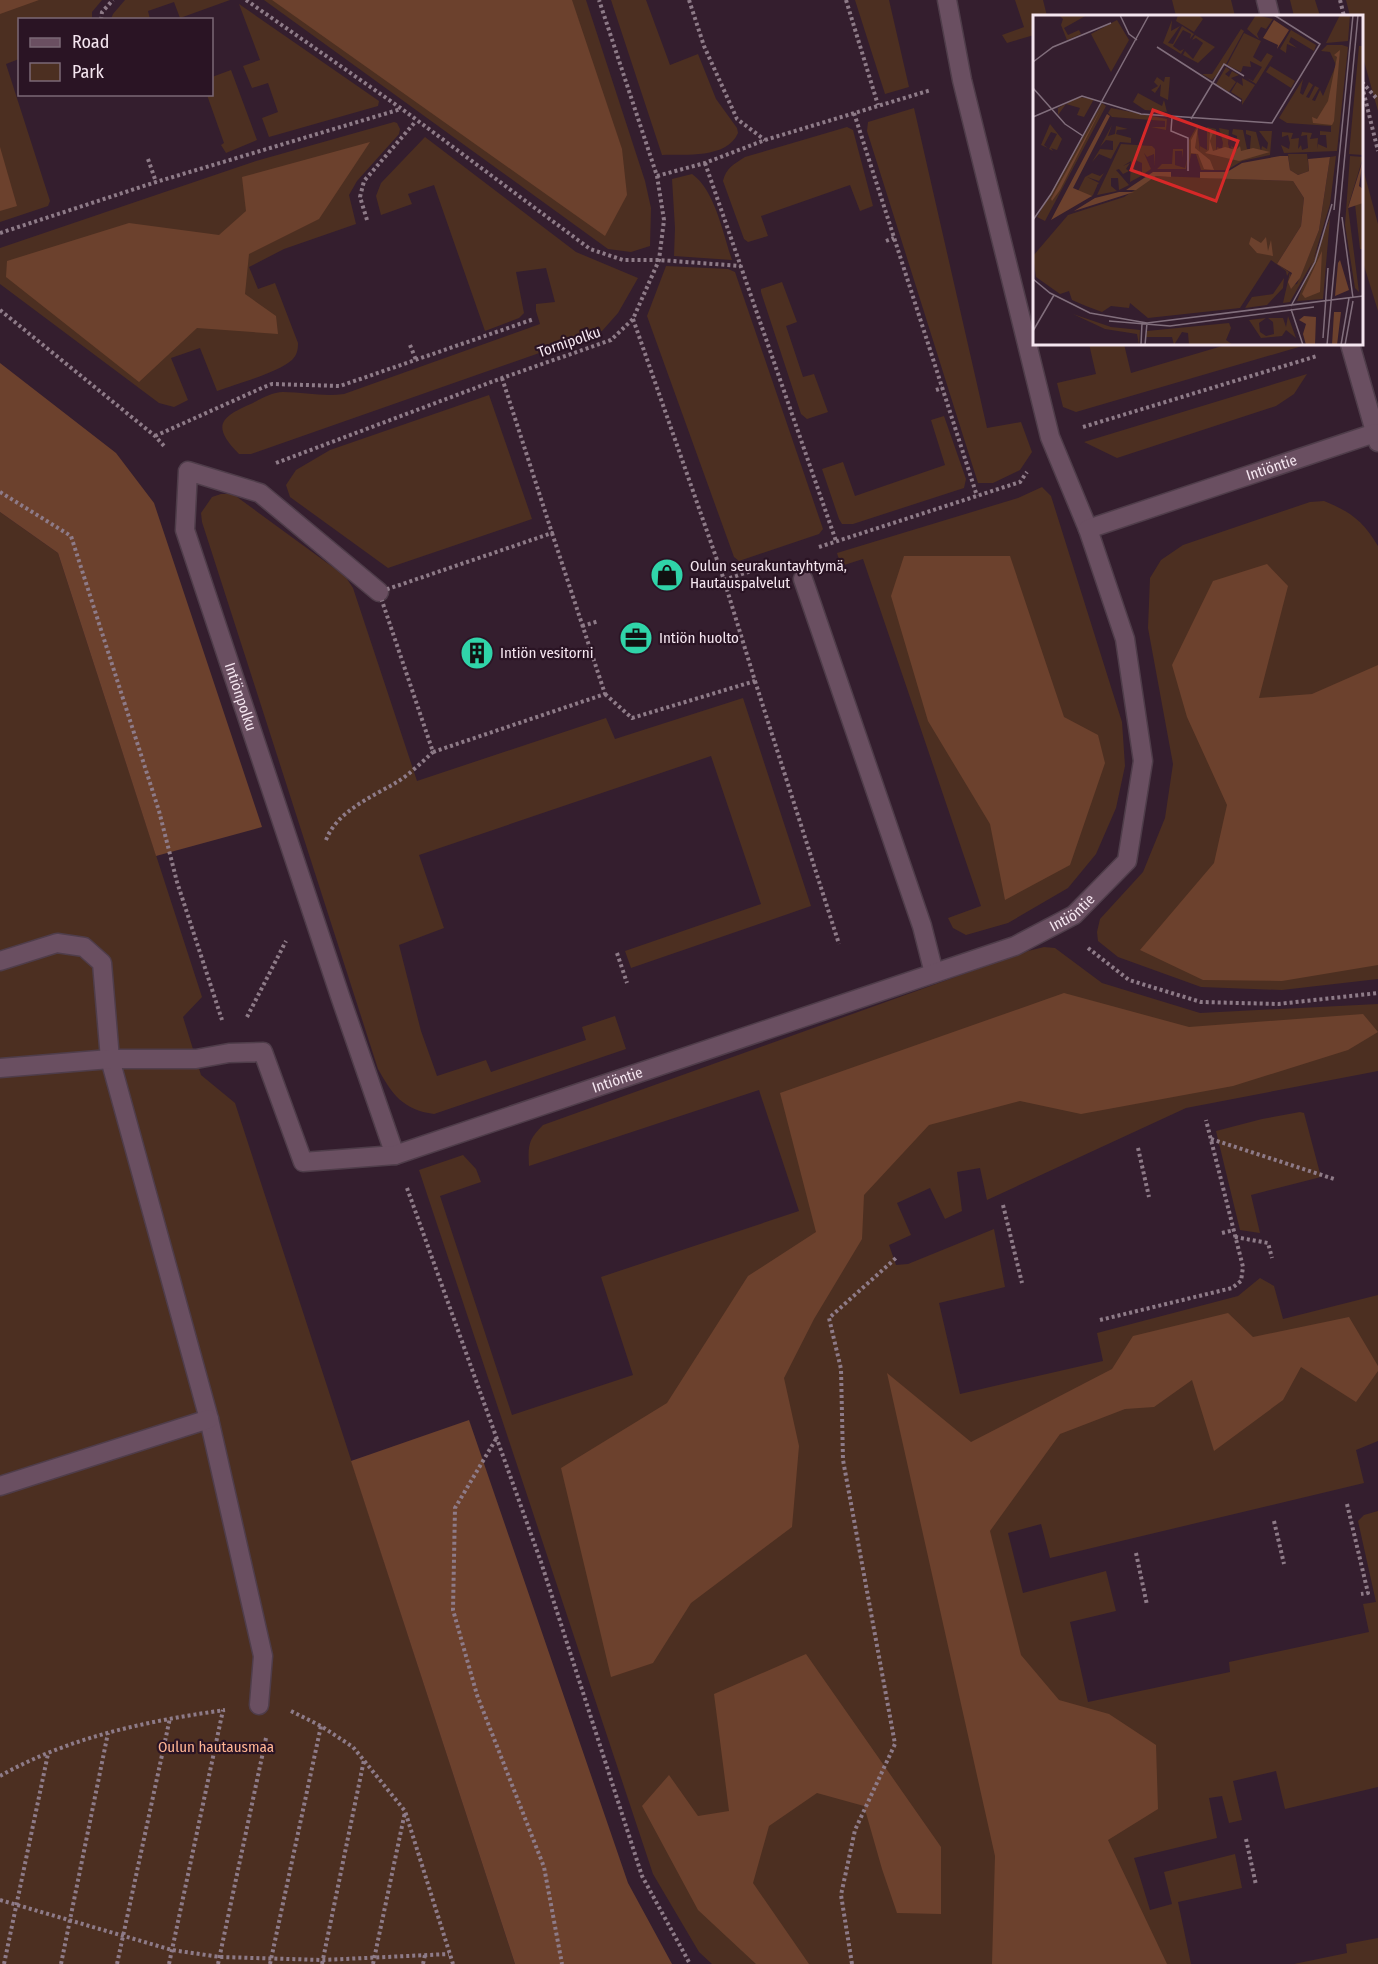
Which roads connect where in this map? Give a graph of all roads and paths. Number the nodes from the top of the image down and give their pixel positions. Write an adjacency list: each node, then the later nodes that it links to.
1 (113, 0): 11 (path)
2 (246, 0): 17 (path)
3 (599, 0): 24 (path, Tornipolku)
4 (688, 0): 20 (path)
5 (846, 0): 16 (path)
6 (947, 0): 12 (street)
7 (1266, 0): 9 (street)
8 (1340, 0): 10 (path)
9 (1270, 15)
10 (1344, 15)
11 (101, 18)
12 (962, 80): 16 (path); 42 (street)
13 (1363, 85): 15 (path)
14 (1363, 88): 21 (path)
15 (1378, 100)
16 (878, 106): 18 (path)
17 (402, 109): 19 (path); 25 (path)
18 (854, 113): 20 (path); 28 (path)
19 (416, 121): 26 (path); 30 (path)
20 (765, 140): 23 (path)
21 (1378, 151)
22 (148, 159): 25 (path)
23 (705, 163): 24 (path); 31 (path)
24 (657, 176): 30 (path, Tornipolku)
25 (156, 182): 27 (path)
26 (367, 220)
27 (0, 233)
28 (894, 237): 29 (path); 39 (path)
29 (885, 240)
30 (659, 260): 31 (path); 34 (path, Tornipolku)
31 (741, 266): 50 (path)
32 (0, 310): 41 (path)
33 (534, 319): 37 (path)
34 (633, 319): 38 (path, Tornipolku); 54 (path)
35 (410, 345): 37 (path)
36 (1350, 345): 42 (path); 43 (street)
37 (416, 360): 41 (path)
38 (502, 378): 44 (path, Tornipolku); 49 (path)
39 (942, 388): 40 (path); 47 (path)
40 (936, 390)
41 (155, 436): 45 (path)
42 (1050, 437): 47 (path); 48 (street)
43 (1377, 438): 48 (street, Intiöntie)
44 (269, 465)
45 (188, 471): 56 (street); 63 (street, Intiönpolku)
46 (0, 492): 71 (path)
47 (977, 496): 50 (path)
48 (1088, 529): 64 (street, Intiöntie)
49 (552, 533): 56 (path); 58 (path)
50 (836, 541): 51 (path)
51 (816, 548)
52 (775, 563): 54 (path)
53 (803, 579): 68 (street)
54 (724, 580): 55 (path); 59 (path)
55 (703, 587)
56 (379, 592): 61 (path)
57 (599, 621): 58 (path)
58 (582, 626): 60 (path)
59 (755, 681): 60 (path); 65 (path)
60 (605, 694): 61 (path)
61 (433, 752): 62 (path)
62 (325, 843)
63 (308, 898): 71 (path); 77 (street, Intiönpolku)
64 (1074, 915): 68 (street, Intiöntie); 70 (path)
65 (839, 944)
66 (617, 953): 69 (path)
67 (0, 961): 72 (street)
68 (934, 973): 77 (street, Intiöntie)
69 (627, 983)
70 (1378, 993)
71 (229, 1053): 72 (street); 77 (street, Intiöntie)
72 (110, 1059): 73 (street); 88 (street)
73 (0, 1068)
74 (1206, 1120): 75 (path)
75 (1210, 1139): 78 (path); 81 (path)
76 (1138, 1148): 79 (path)
77 (395, 1155): 89 (path)
78 (1334, 1179)
79 (1149, 1197)
80 (1003, 1204): 86 (path)
81 (1234, 1230): 82 (path); 83 (path)
82 (1222, 1233)
83 (1235, 1237): 85 (path); 87 (path)
84 (897, 1257): 128 (path)
85 (1272, 1258)
86 (1022, 1283)
87 (1100, 1320)
88 (209, 1419): 90 (street); 97 (street)
89 (497, 1439): 126 (path); 127 (path)
90 (0, 1486)
91 (1347, 1504): 95 (path)
92 (1274, 1521): 94 (path)
93 (1136, 1553): 96 (path)
94 (1284, 1564)
95 (1361, 1594)
96 (1147, 1605)
97 (266, 1706): 98 (path); 100 (path); 115 (path)
98 (223, 1710): 99 (path); 112 (path)
99 (170, 1718): 101 (path); 111 (path)
100 (321, 1726): 103 (path); 116 (path)
101 (108, 1732): 102 (path); 110 (path)
102 (48, 1754): 104 (path); 109 (path)
103 (364, 1760): 105 (path); 118 (path)
104 (0, 1776)
105 (405, 1811): 113 (path); 117 (path)
106 (1246, 1839): 107 (path)
107 (1256, 1885)
108 (0, 1900): 109 (path)
109 (16, 1905): 110 (path); 119 (path)
110 (70, 1921): 111 (path); 120 (path)
111 (123, 1937): 112 (path); 121 (path)
112 (172, 1950): 115 (path); 122 (path)
113 (450, 1954): 114 (path); 125 (path)
114 (425, 1955): 117 (path); 124 (path)
115 (220, 1957): 116 (path); 123 (path)
116 (271, 1961): 118 (path)
117 (374, 1961): 118 (path)
118 (322, 1962)
119 (4, 1964)
120 (61, 1964)
121 (117, 1964)
122 (169, 1964)
123 (218, 1964)
124 (423, 1964)
125 (453, 1964)
126 (562, 1964)
127 (690, 1964)
128 (852, 1964)

